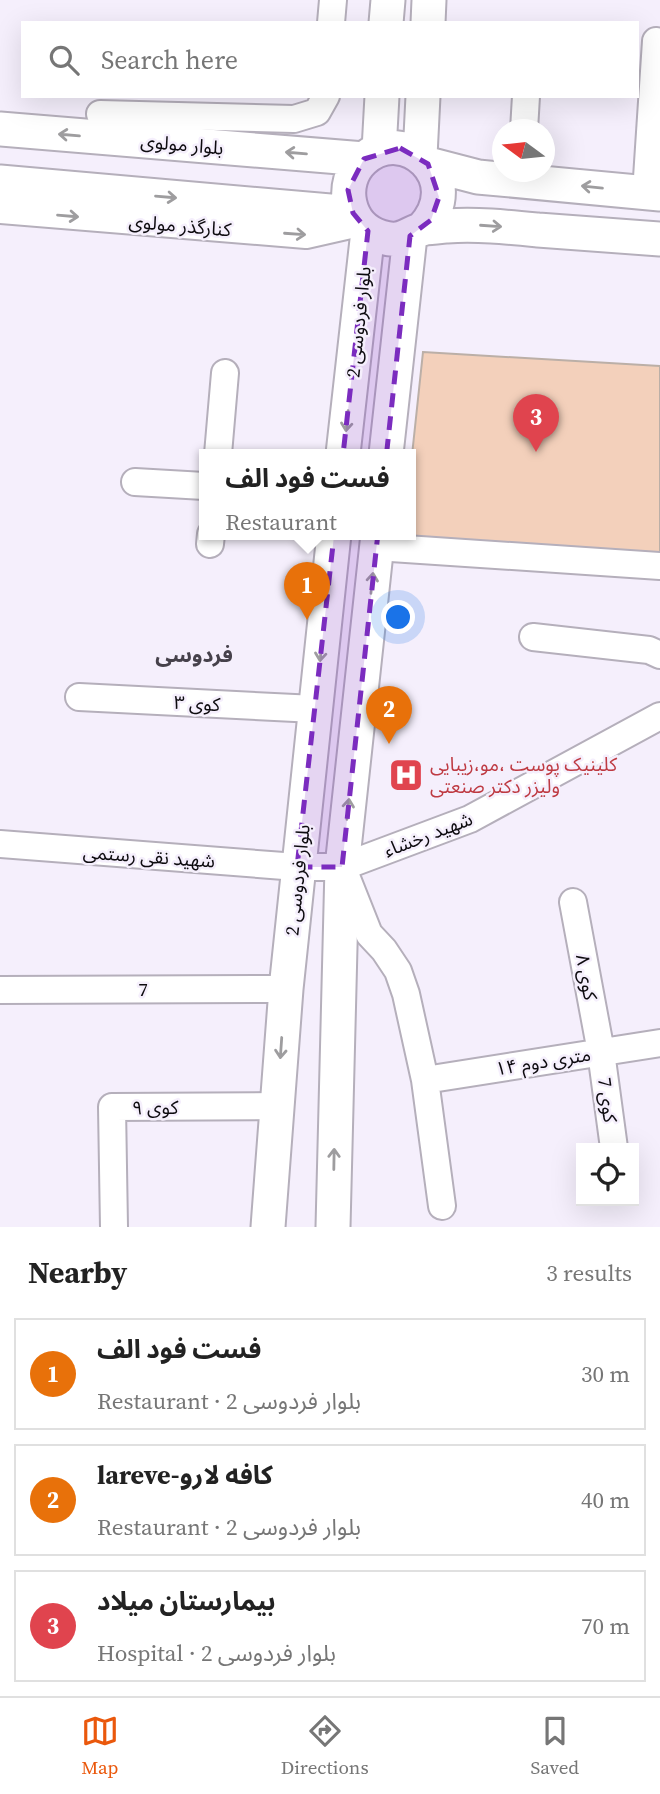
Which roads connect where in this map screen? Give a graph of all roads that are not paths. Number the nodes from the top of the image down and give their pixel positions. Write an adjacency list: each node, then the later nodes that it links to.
1 (333, 0): 4 (street)
2 (387, 0): 5 (main road)
3 (429, 0): 6 (main road)
4 (331, 21)
5 (386, 21)
6 (428, 21)
7 (656, 41): 20 (street)
8 (325, 98): 12 (street)
9 (382, 98): 15 (main road)
10 (423, 98): 16 (main road)
11 (526, 98): 13 (street)
12 (100, 114)
13 (525, 119)
14 (0, 129): 15 (main road, بلوار مولوی, one-way to 14)
15 (372, 155): 16 (main road); 22 (main road)
16 (424, 160): 17 (main road); 23 (main road)
17 (492, 177)
18 (555, 180): 20 (main road, one-way to 18)
19 (0, 182): 22 (main road, one-way to 22)
20 (653, 193)
21 (0, 210): 22 (street, کنارگذر مولوی, one-way to 22)
22 (360, 223): 23 (main road); 27 (main road, بلوار فردوسی 2, one-way to 27)
23 (416, 232): 24 (main road, one-way to 24); 28 (main road)
24 (660, 239)
25 (225, 373): 26 (street)
26 (218, 449)
27 (343, 449)
28 (387, 449)
29 (135, 482): 30 (street)
30 (199, 486)
31 (333, 540): 37 (main road, بلوار فردوسی 2, one-way to 37)
32 (377, 541): 33 (street); 41 (main road, one-way to 32)
33 (660, 566)
34 (533, 637): 35 (street)
35 (660, 655)
36 (79, 697): 37 (street, کوی ۳)
37 (315, 709): 40 (main road, بلوار فردوسی 2)
38 (660, 716): 41 (street, شهید رخشاء)
39 (0, 844): 40 (street, شهید نقی رستمی)
40 (298, 867): 41 (street, شهید نقی رستمی); 44 (main road, بلوار فردوسی 2)
41 (342, 867): 47 (street); 53 (main road, one-way to 41)
42 (573, 902): 46 (street, کوی ۸)
43 (0, 989): 44 (street, 7)
44 (286, 989): 48 (main road, بلوار فردوسی 2, one-way to 48)
45 (660, 1043): 46 (street, ۱۴ متری دوم)
46 (601, 1052): 47 (street, ۱۴ متری دوم); 49 (street, کوی 7)
47 (425, 1080): 50 (street)
48 (277, 1106): 51 (street, کوی ۹); 52 (main road, بلوار فردوسی 2)
49 (613, 1143)
50 (442, 1206)
51 (114, 1227)
52 (268, 1227)
53 (333, 1227)

